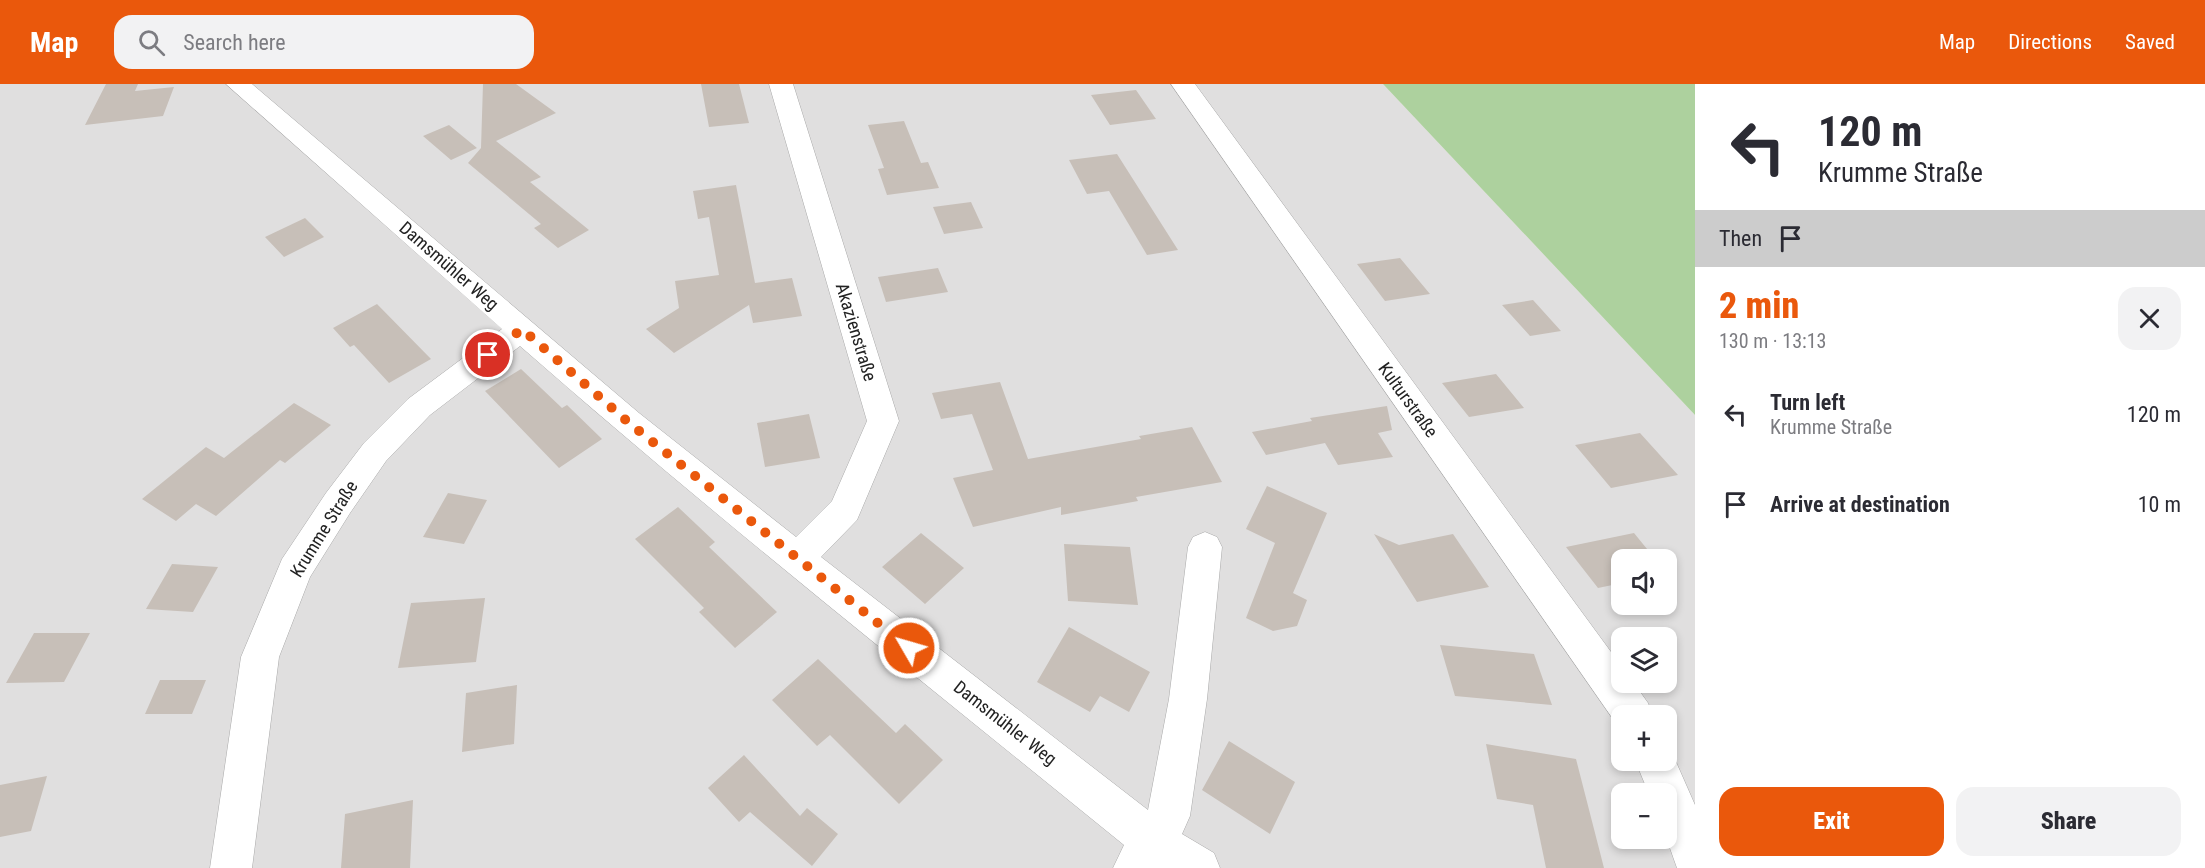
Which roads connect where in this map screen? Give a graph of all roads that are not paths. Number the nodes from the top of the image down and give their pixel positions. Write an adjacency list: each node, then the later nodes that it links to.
1 (238, 84): 4 (street, Damsmühler Weg)
2 (781, 84): 6 (street, Akazienstraße)
3 (1183, 84): 7 (street, Kulturstraße)
4 (522, 329): 6 (street, Damsmühler Weg); 11 (street, Krumme Straße)
5 (1205, 547): 9 (street)
6 (797, 560): 9 (street, Damsmühler Weg)
7 (1626, 705)
8 (1660, 771): 10 (street)
9 (1143, 853): 12 (street, Damsmühler Weg)
10 (1695, 859)
11 (231, 868)
12 (1199, 868)

